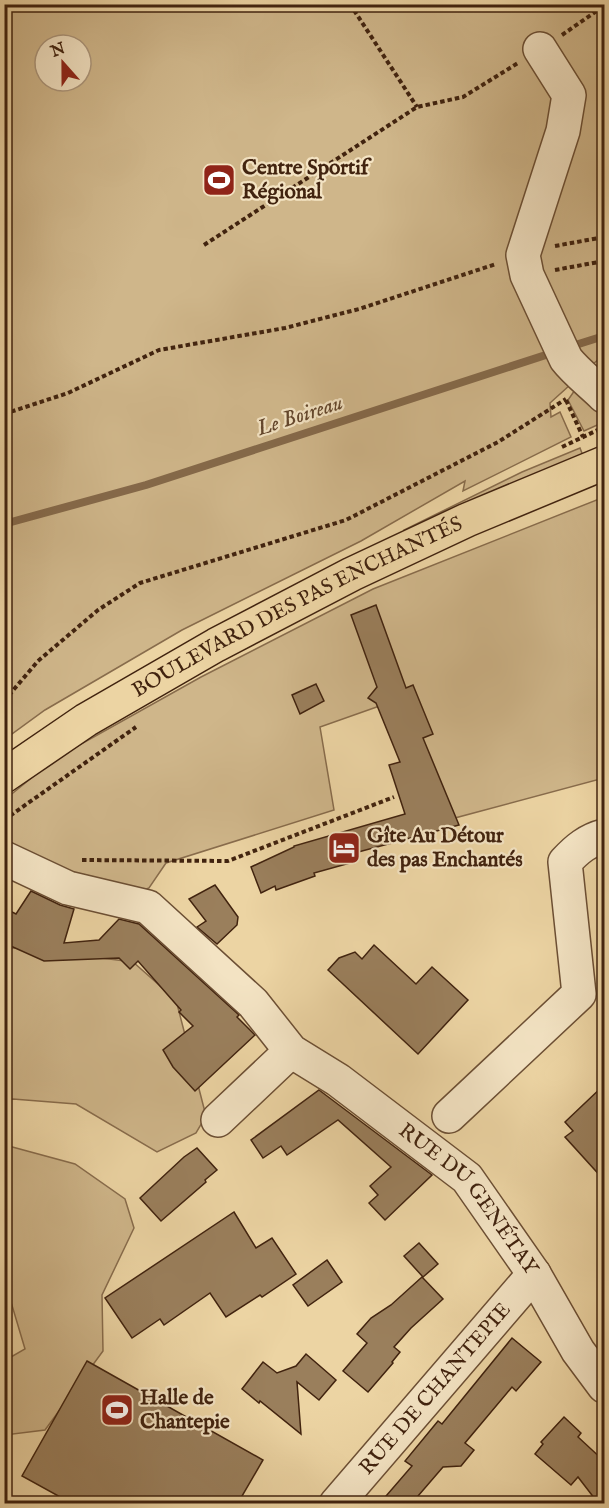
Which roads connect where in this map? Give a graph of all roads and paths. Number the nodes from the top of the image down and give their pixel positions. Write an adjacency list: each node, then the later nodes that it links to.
1 (350, 4): 4 (path)
2 (540, 49): 8 (street)
3 (448, 101): 4 (path)
4 (417, 107): 6 (path)
5 (604, 237): 8 (path)
6 (204, 245)
7 (604, 261): 8 (path)
8 (527, 270): 9 (street); 10 (path)
9 (579, 382): 12 (path)
10 (4, 414)
11 (604, 464): 14 (main road, BOULEVARD DES PAS ENCHANTÉS)
12 (4, 701)
13 (144, 721): 16 (path)
14 (4, 776)
15 (394, 797): 19 (path)
16 (4, 820)
17 (604, 836): 21 (street)
18 (4, 858): 20 (street, RUE DU GENÉTAY)
19 (73, 862)
20 (291, 1051): 22 (street); 23 (street, RUE DU GENÉTAY)
21 (448, 1116)
22 (218, 1120)
23 (534, 1274): 24 (street, RUE DU GENÉTAY); 25 (street, RUE DE CHANTEPIE)
24 (604, 1386)
25 (336, 1503)

